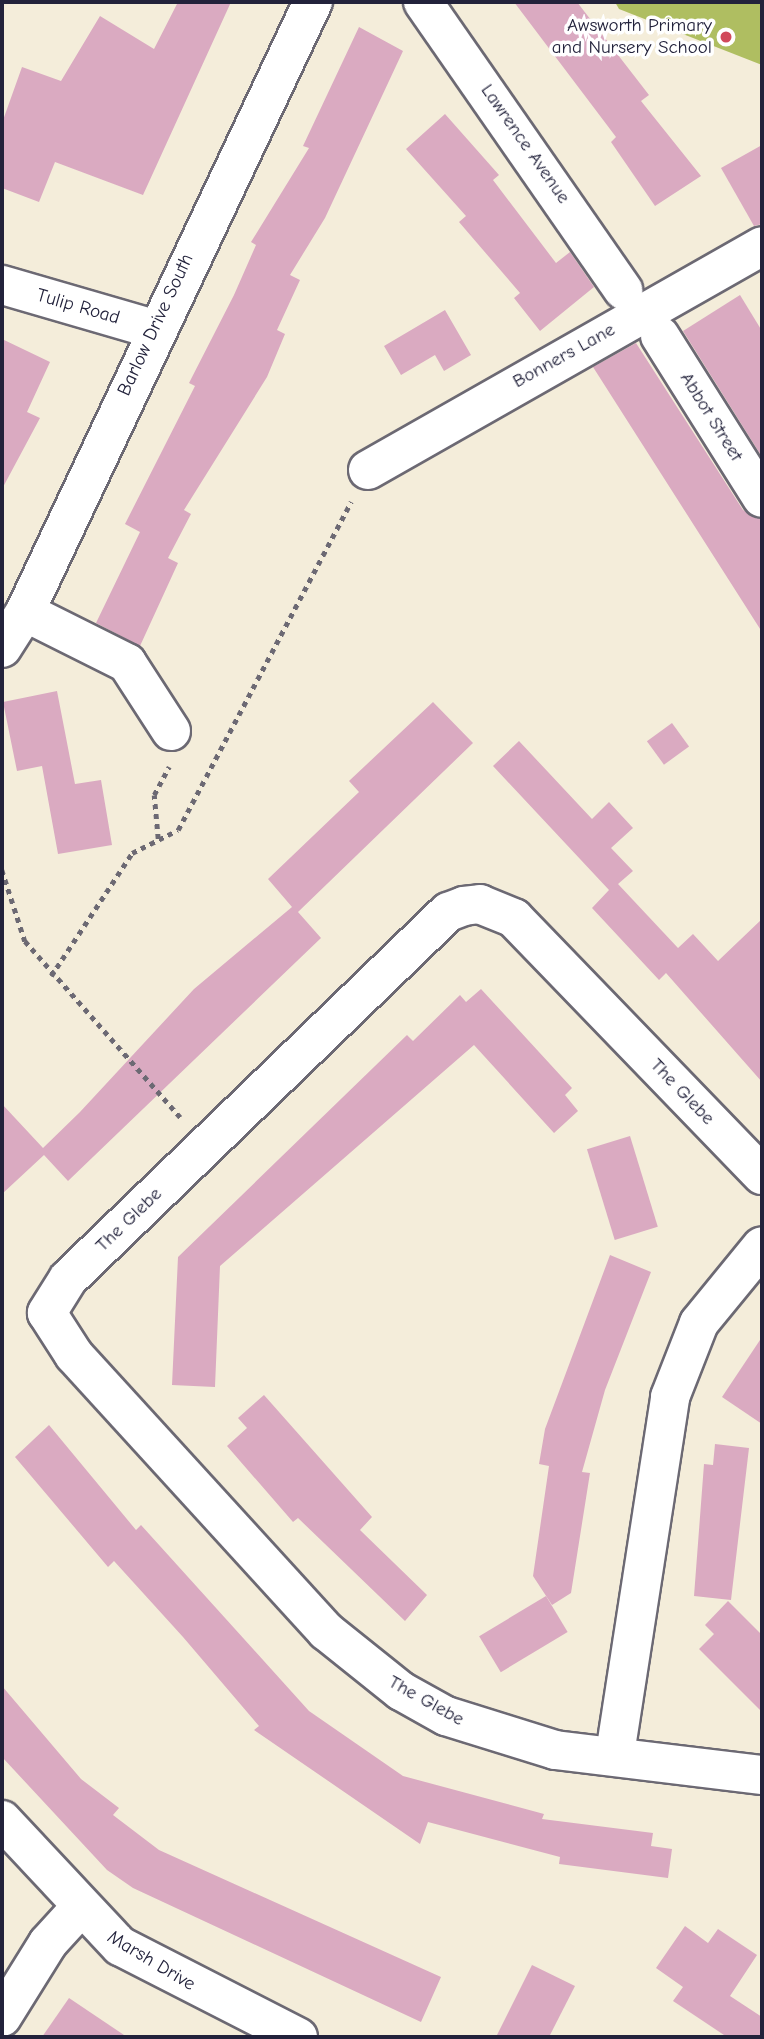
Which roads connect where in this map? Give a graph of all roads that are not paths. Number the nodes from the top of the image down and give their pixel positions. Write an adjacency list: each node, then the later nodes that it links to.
1 (313, 2): 6 (street, Barlow Drive South)
2 (423, 2): 5 (street, Lawrence Avenue)
3 (762, 246): 8 (street, Bonners Lane)
4 (2, 285): 6 (street, Tulip Road)
5 (624, 290)
6 (153, 329): 10 (street, Barlow Drive South)
7 (660, 336): 9 (street, Abbot Street)
8 (368, 470)
9 (762, 498)
10 (25, 612): 11 (street, Barlow Drive South); 12 (street)
11 (2, 648)
12 (171, 731)
13 (762, 1175): 15 (street, The Glebe)
14 (762, 1246): 15 (street)
15 (615, 1754): 16 (street, The Glebe)
16 (762, 1775)
17 (2, 1820): 18 (street, Marsh Drive)
18 (79, 1909): 19 (street); 20 (street, Marsh Drive)
19 (2, 2017)
20 (298, 2037)

